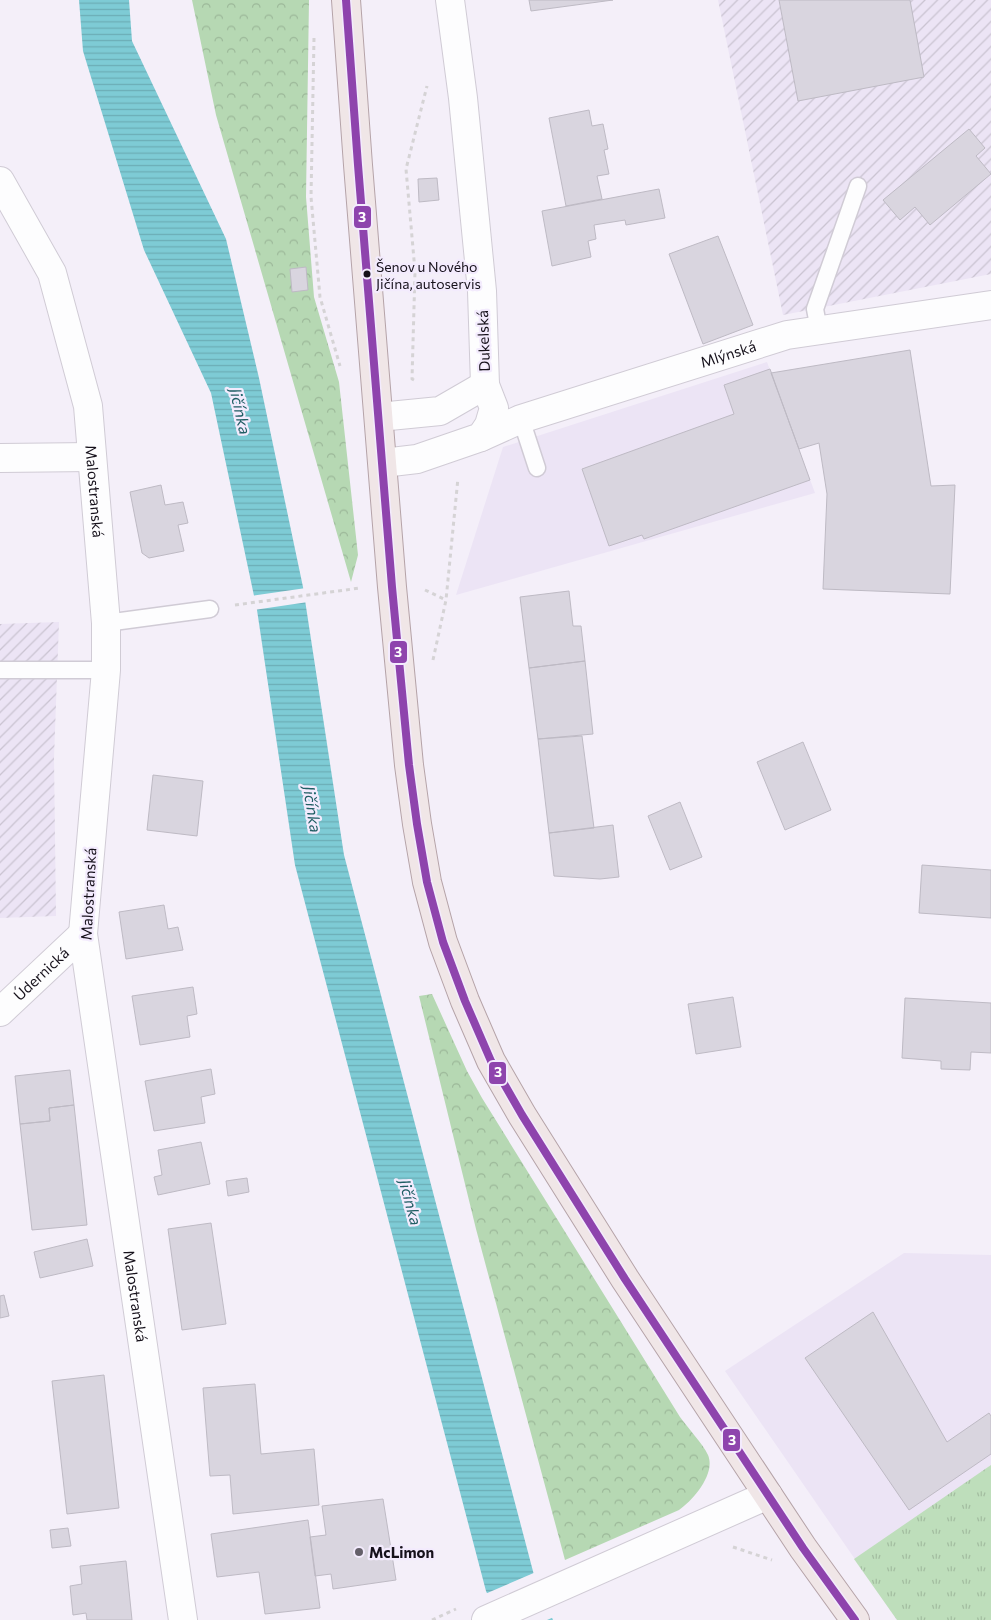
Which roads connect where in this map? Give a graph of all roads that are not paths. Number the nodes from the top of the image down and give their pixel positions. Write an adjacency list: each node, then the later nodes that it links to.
1 (346, 0): 8 (main road)
2 (450, 0): 7 (street, Dukelská)
3 (0, 181): 11 (street, Malostranská)
4 (858, 186): 6 (lane)
5 (991, 305): 6 (street, Mlýnská)
6 (819, 330): 9 (street, Mlýnská)
7 (485, 386): 8 (street, Dukelská); 9 (street); 10 (street)
8 (379, 417): 13 (main road)
9 (522, 419): 10 (street, Mlýnská); 14 (lane)
10 (481, 437): 13 (street, Mlýnská)
11 (92, 457): 12 (street); 16 (street, Malostranská)
12 (0, 458)
13 (383, 463): 21 (main road)
14 (536, 468)
15 (210, 609): 16 (lane)
16 (106, 623): 18 (street, Malostranská)
17 (0, 670): 18 (lane)
18 (106, 670): 19 (street, Malostranská)
19 (83, 934): 20 (street, Údernická); 22 (street, Malostranská)
20 (0, 1012)
21 (768, 1495): 23 (street); 24 (main road)
22 (183, 1620)
23 (486, 1620)
24 (854, 1620)

